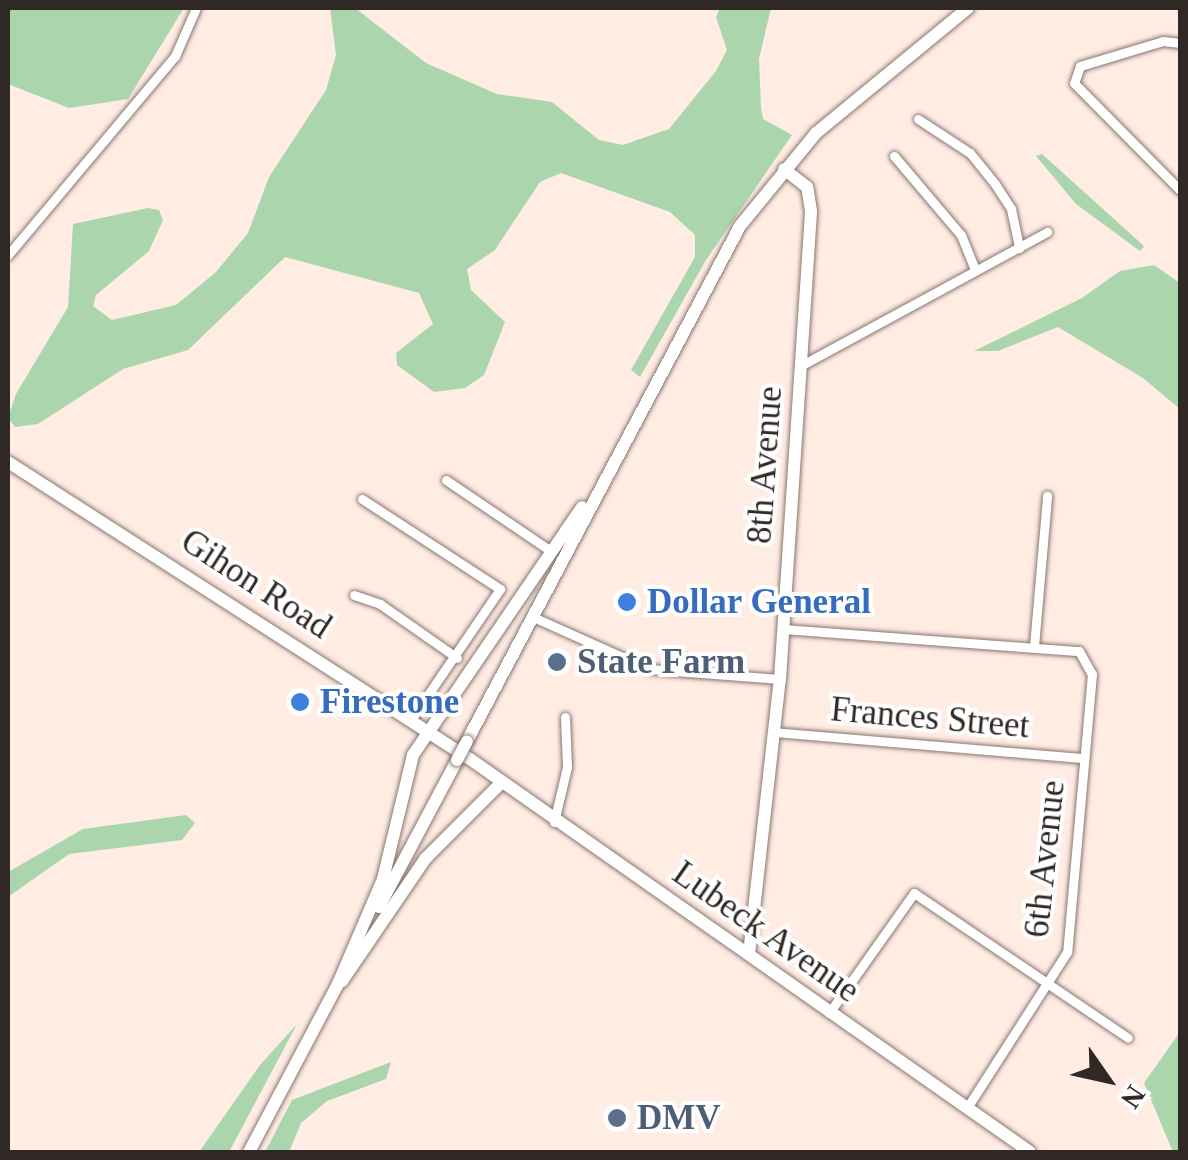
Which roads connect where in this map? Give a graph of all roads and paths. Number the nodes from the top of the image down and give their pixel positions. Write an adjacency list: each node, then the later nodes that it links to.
1 (196, 8): 10 (street)
2 (968, 8): 6 (main road)
3 (1180, 43): 7 (street)
4 (918, 119): 9 (street)
5 (894, 156): 11 (street)
6 (784, 170): 12 (main road, 8th Avenue); 14 (main road)
7 (1180, 190)
8 (1046, 232): 9 (street)
9 (1019, 248): 11 (street)
10 (8, 255)
11 (975, 270): 12 (street)
12 (802, 365): 21 (main road, 8th Avenue)
13 (8, 462): 26 (main road, Gihon Road)
14 (605, 478): 18 (main road); 20 (main road)
15 (446, 480): 18 (street)
16 (1047, 496): 22 (street)
17 (362, 499): 23 (street)
18 (551, 550): 27 (main road)
19 (354, 595): 23 (street)
20 (531, 616): 24 (street); 30 (main road, bridge)
21 (783, 628): 22 (street); 24 (main road, 8th Avenue)
22 (1034, 646): 29 (street, 6th Avenue)
23 (457, 658): 26 (street)
24 (780, 679): 28 (main road, 8th Avenue)
25 (565, 716): 32 (street)
26 (410, 721): 27 (main road, Gihon Road)
27 (426, 732): 30 (main road, Gihon Road); 35 (main road)
28 (773, 732): 29 (street, Frances Street); 33 (main road, 8th Avenue)
29 (1083, 758): 34 (street, 6th Avenue)
30 (463, 759): 31 (main road, Lubeck Avenue); 35 (main road)
31 (500, 784): 32 (main road, Lubeck Avenue); 35 (main road)
32 (554, 822): 33 (main road, Lubeck Avenue)
33 (749, 954): 36 (main road, Lubeck Avenue)
34 (1049, 981): 36 (street); 37 (street); 38 (street, 6th Avenue)
35 (337, 986): 39 (main road)
36 (829, 1013): 38 (main road, Lubeck Avenue)
37 (1128, 1038)
38 (967, 1108): 40 (main road, Lubeck Avenue)
39 (249, 1152)
40 (1030, 1152)

